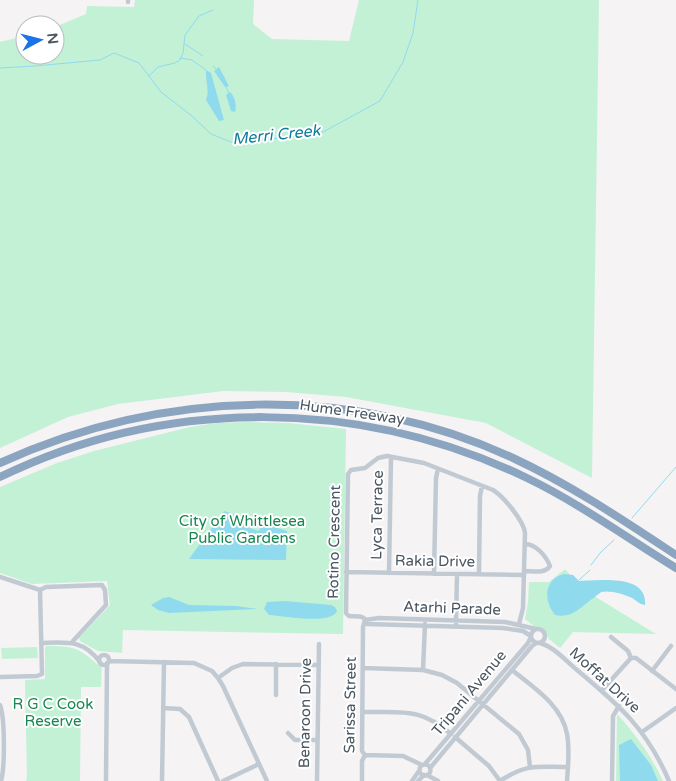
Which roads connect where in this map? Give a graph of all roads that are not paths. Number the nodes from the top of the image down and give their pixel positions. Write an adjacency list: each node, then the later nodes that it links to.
1 (391, 456): 3 (street); 9 (street, Rotino Crescent); 10 (street, Lyca Terrace)
2 (0, 463): 7 (highway, Hume Freeway)
3 (438, 469): 5 (street); 12 (street)
4 (0, 477): 8 (highway, Hume Freeway)
5 (482, 486): 6 (street); 14 (street)
6 (525, 544): 11 (street); 11 (street, Rakia Drive)
7 (676, 554)
8 (676, 568)
9 (346, 572): 10 (street, Rakia Drive); 19 (street, Rotino Crescent)
10 (389, 573): 12 (street, Rakia Drive)
11 (524, 573): 14 (street, Rakia Drive); 20 (street)
12 (434, 574): 13 (street, Rakia Drive)
13 (456, 574): 14 (street, Rakia Drive); 18 (street)
14 (479, 574)
15 (0, 577): 16 (street)
16 (40, 590): 27 (street); 28 (street)
17 (425, 619): 18 (street, Atarhi Parade); 19 (street, Atarhi Parade); 21 (street)
18 (456, 620): 20 (street, Atarhi Parade); 22 (street)
19 (366, 622): 21 (street, Atarhi Parade); 40 (street, Sarissa Street)
20 (519, 624): 23 (street, Atarhi Parade)
21 (425, 625): 22 (street, Atarhi Parade); 41 (street)
22 (456, 626): 24 (street, Atarhi Parade)
23 (536, 629): 24 (street); 25 (street)
24 (531, 637): 29 (street); 49 (street, Tripani Avenue)
25 (545, 637): 29 (street); 32 (street, Moffat Drive)
26 (611, 637): 35 (street)
27 (73, 641): 28 (street); 33 (street)
28 (41, 642): 44 (street)
29 (538, 643): 32 (street, Moffat Drive); 42 (street, Tripani Avenue)
30 (319, 644): 39 (street, Benaroon Drive)
31 (671, 646): 43 (street)
32 (554, 650): 47 (street, Moffat Drive)
33 (94, 654): 34 (street); 37 (street)
34 (102, 655): 37 (street); 37 (street)
35 (631, 658): 43 (street); 47 (street)
36 (164, 662): 37 (street); 45 (street); 52 (street)
37 (105, 663): 68 (street)
38 (276, 664): 39 (street); 45 (street); 48 (street)
39 (318, 665): 58 (street, Benaroon Drive)
40 (363, 668): 41 (street); 54 (street, Sarissa Street)
41 (423, 670): 49 (street)
42 (512, 670): 49 (street, Tripani Avenue); 64 (street)
43 (652, 671): 46 (street)
44 (0, 677)
45 (218, 678): 61 (street)
46 (676, 689)
47 (602, 690): 51 (street, Moffat Drive)
48 (276, 695)
49 (482, 702): 57 (street, Tripani Avenue); 63 (street)
50 (0, 705): 59 (street)
51 (619, 706): 55 (street, Moffat Drive); 79 (street)
52 (163, 708): 69 (street); 70 (street)
53 (676, 708): 55 (street)
54 (363, 712): 57 (street); 60 (street, Sarissa Street)
55 (642, 732): 80 (street, Moffat Drive)
56 (288, 733): 58 (street)
57 (453, 736): 62 (street, Tripani Avenue); 65 (street, Tripani Avenue); 77 (street)
58 (317, 740): 73 (street, Benaroon Drive)
59 (2, 750): 67 (street)
60 (365, 755): 62 (street); 74 (street, Sarissa Street)
61 (259, 764): 71 (street); 72 (street)
62 (422, 767): 65 (street); 65 (street); 75 (street, Tripani Avenue)
63 (530, 767): 64 (street); 77 (street)
64 (568, 767): 78 (street)
65 (428, 772): 66 (street); 76 (street, Tripani Avenue)
66 (437, 780)
67 (1, 781)
68 (106, 781)
69 (162, 781)
70 (218, 781)
71 (223, 781)
72 (267, 781)
73 (317, 781)
74 (362, 781)
75 (412, 781)
76 (418, 781)
77 (500, 781)
78 (568, 781)
79 (612, 781)
80 (669, 781)

